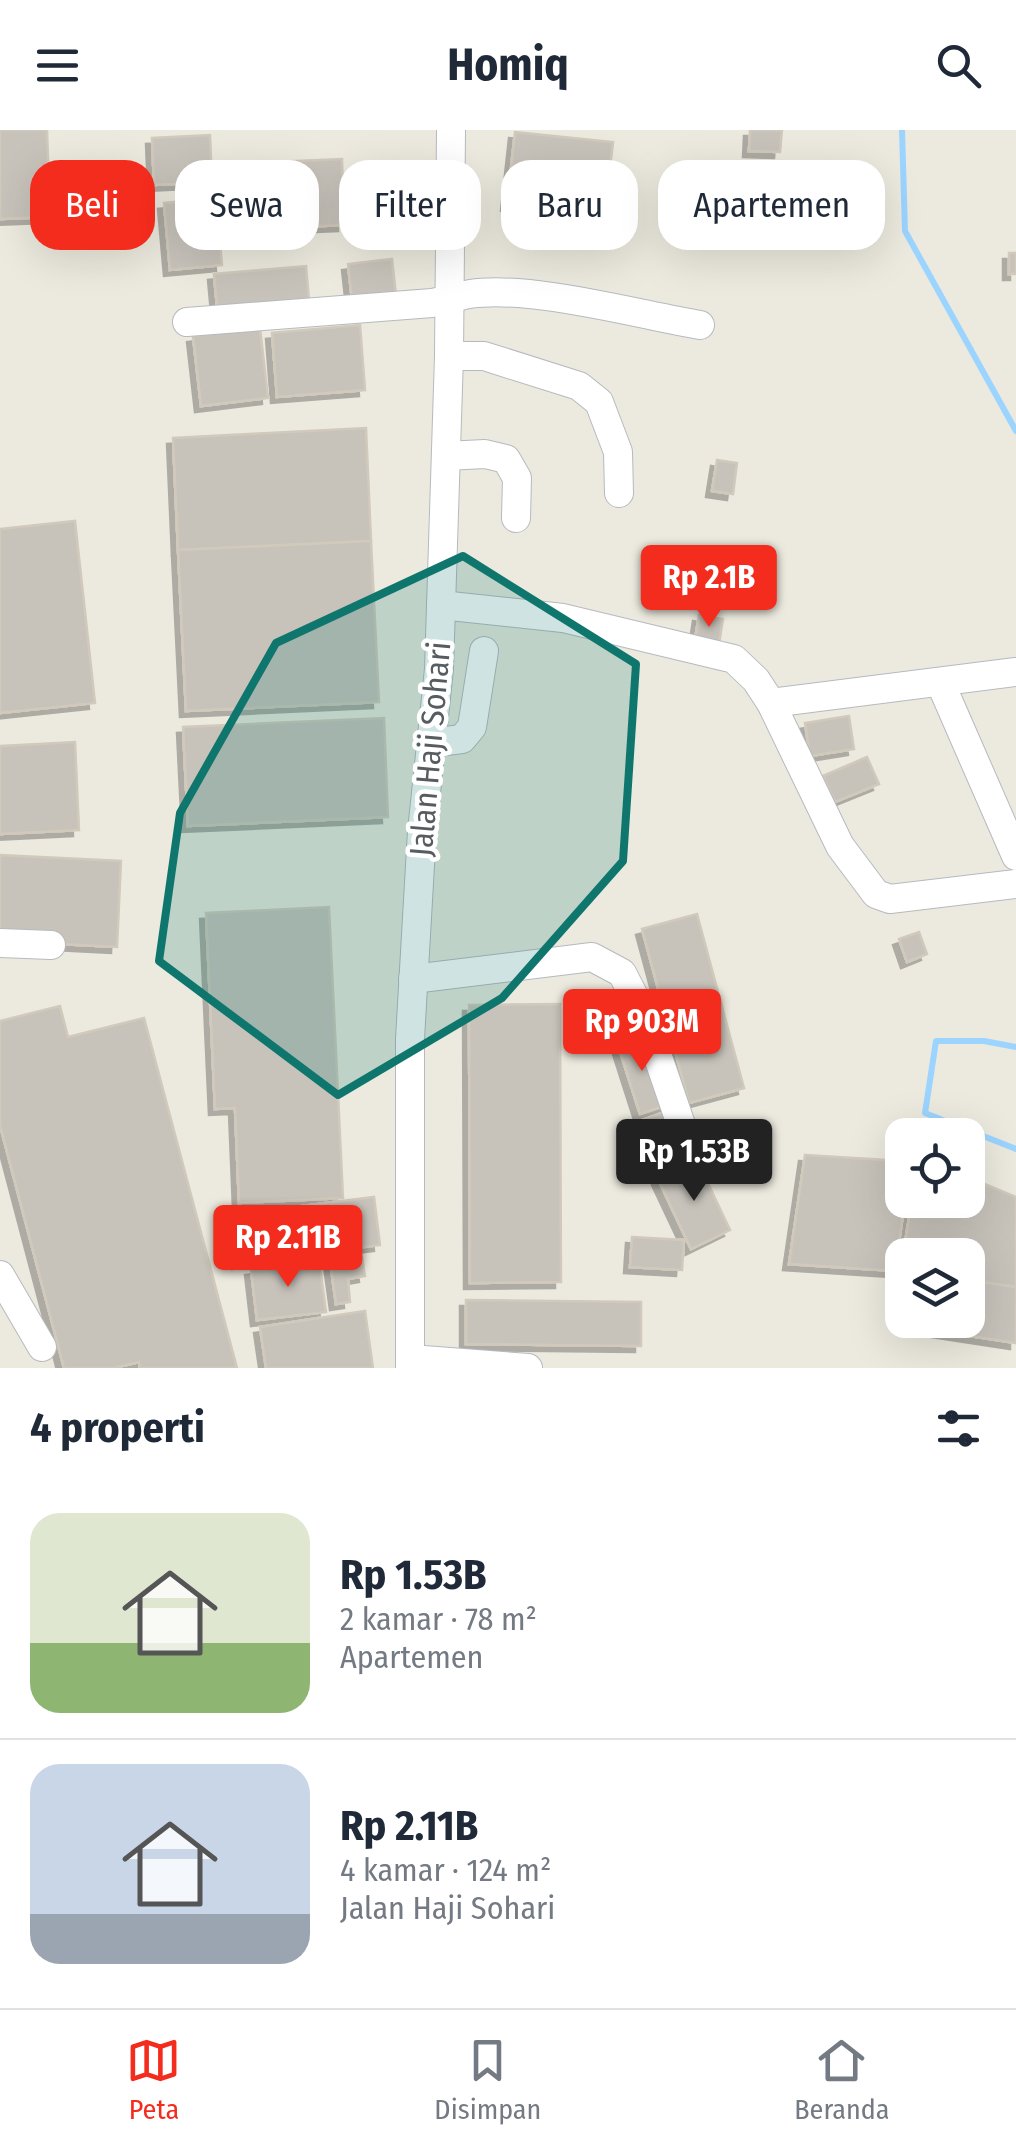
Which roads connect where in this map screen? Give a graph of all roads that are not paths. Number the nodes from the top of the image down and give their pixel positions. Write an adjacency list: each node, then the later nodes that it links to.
1 (451, 130): 2 (street, Jalan Haji Sohari)
2 (450, 300): 3 (street); 4 (street); 5 (street, Jalan Haji Sohari)
3 (187, 322)
4 (700, 325)
5 (449, 356): 6 (street, Jalan Haji Sohari); 7 (street)
6 (446, 456): 8 (street); 9 (street, Jalan Haji Sohari)
7 (620, 493)
8 (516, 518)
9 (442, 604): 13 (street); 14 (street, Jalan Haji Sohari)
10 (484, 651): 14 (street)
11 (1016, 672): 12 (street)
12 (940, 682): 13 (street); 15 (street)
13 (770, 703): 16 (street)
14 (430, 743): 19 (street, Jalan Haji Sohari)
15 (1016, 856)
16 (1016, 884)
17 (0, 943): 18 (street)
18 (50, 945)
19 (413, 979): 20 (street); 23 (street, Jalan Haji Sohari)
20 (689, 1148)
21 (0, 1276): 22 (street)
22 (42, 1347)
23 (410, 1363): 24 (street)
24 (528, 1368)

